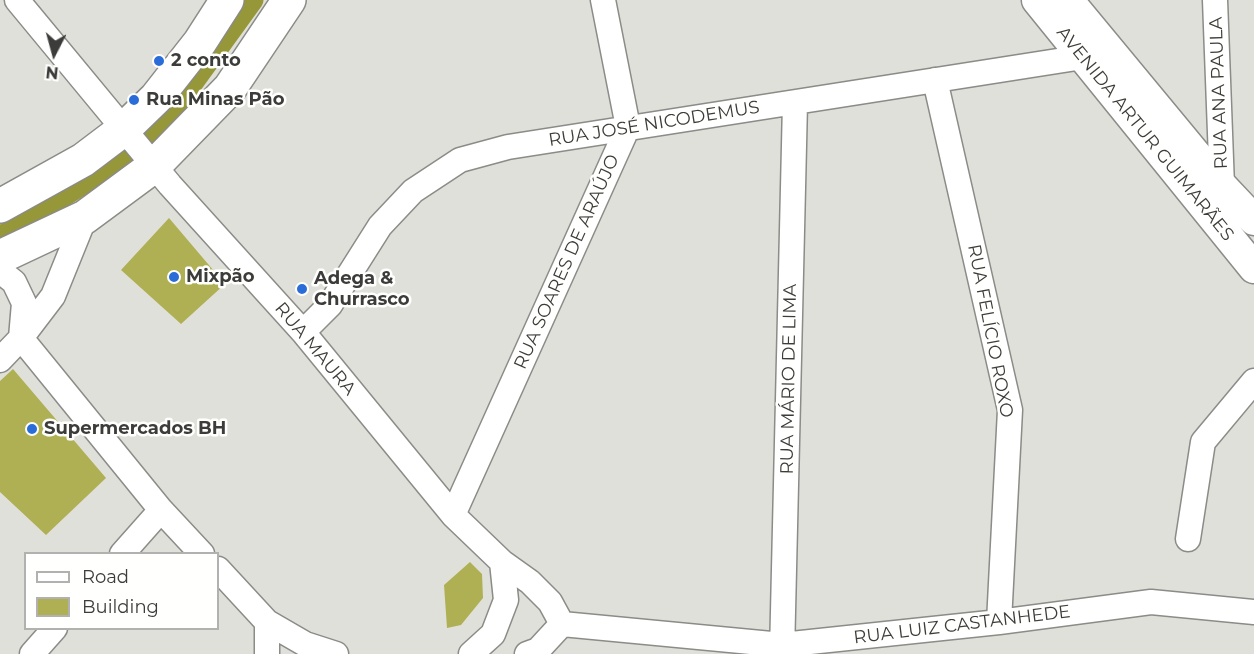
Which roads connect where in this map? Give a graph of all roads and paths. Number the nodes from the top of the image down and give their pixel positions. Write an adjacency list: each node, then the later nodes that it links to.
1 (17, 0): 12 (street, RUA MAURA)
2 (227, 0): 12 (main road)
3 (289, 0): 13 (main road)
4 (603, 0): 11 (street)
5 (1037, 0): 8 (street, AVENIDA ARTUR GUIMARÃES)
6 (1068, 0): 14 (street, AVENIDA ARTUR GUIMARÃES)
7 (1215, 0): 14 (street, RUA ANA PAULA)
8 (1083, 57): 9 (street, RUA JOSÉ NICODEMUS); 19 (street, AVENIDA ARTUR GUIMARÃES)
9 (935, 80): 10 (street, RUA JOSÉ NICODEMUS); 34 (street, RUA FELÍCIO ROXO)
10 (795, 103): 11 (street, RUA JOSÉ NICODEMUS); 37 (street, RUA MÁRIO DE LIMA)
11 (628, 127): 21 (street, RUA JOSÉ NICODEMUS); 26 (street, RUA SOARES DE ARAÚJO)
12 (124, 129): 13 (street, RUA MAURA); 15 (main road)
13 (154, 166): 16 (main road); 21 (street, RUA MAURA)
14 (1222, 186): 17 (street, AVENIDA ARTUR GUIMARÃES)
15 (0, 206)
16 (85, 217): 18 (main road); 22 (street)
17 (1254, 220)
18 (0, 258)
19 (1254, 268)
20 (0, 272): 22 (street)
21 (303, 332): 26 (street, RUA MAURA)
22 (21, 338): 23 (street); 25 (street)
23 (0, 360)
24 (1254, 381): 27 (street)
25 (161, 510): 28 (street); 29 (street)
26 (453, 515): 30 (street, RUA MAURA)
27 (1188, 539)
28 (125, 552)
29 (200, 552)
30 (502, 562): 35 (street); 41 (street)
31 (219, 570): 33 (street)
32 (1254, 612): 34 (street, RUA LUIZ CASTANHEDE)
33 (267, 622): 39 (street); 40 (street)
34 (999, 622): 37 (street, RUA LUIZ CASTANHEDE)
35 (561, 624): 37 (street, RUA LUIZ CASTANHEDE); 42 (street)
36 (53, 630): 38 (street)
37 (782, 650)
38 (32, 654)
39 (267, 654)
40 (336, 654)
41 (471, 654)
42 (527, 654)

